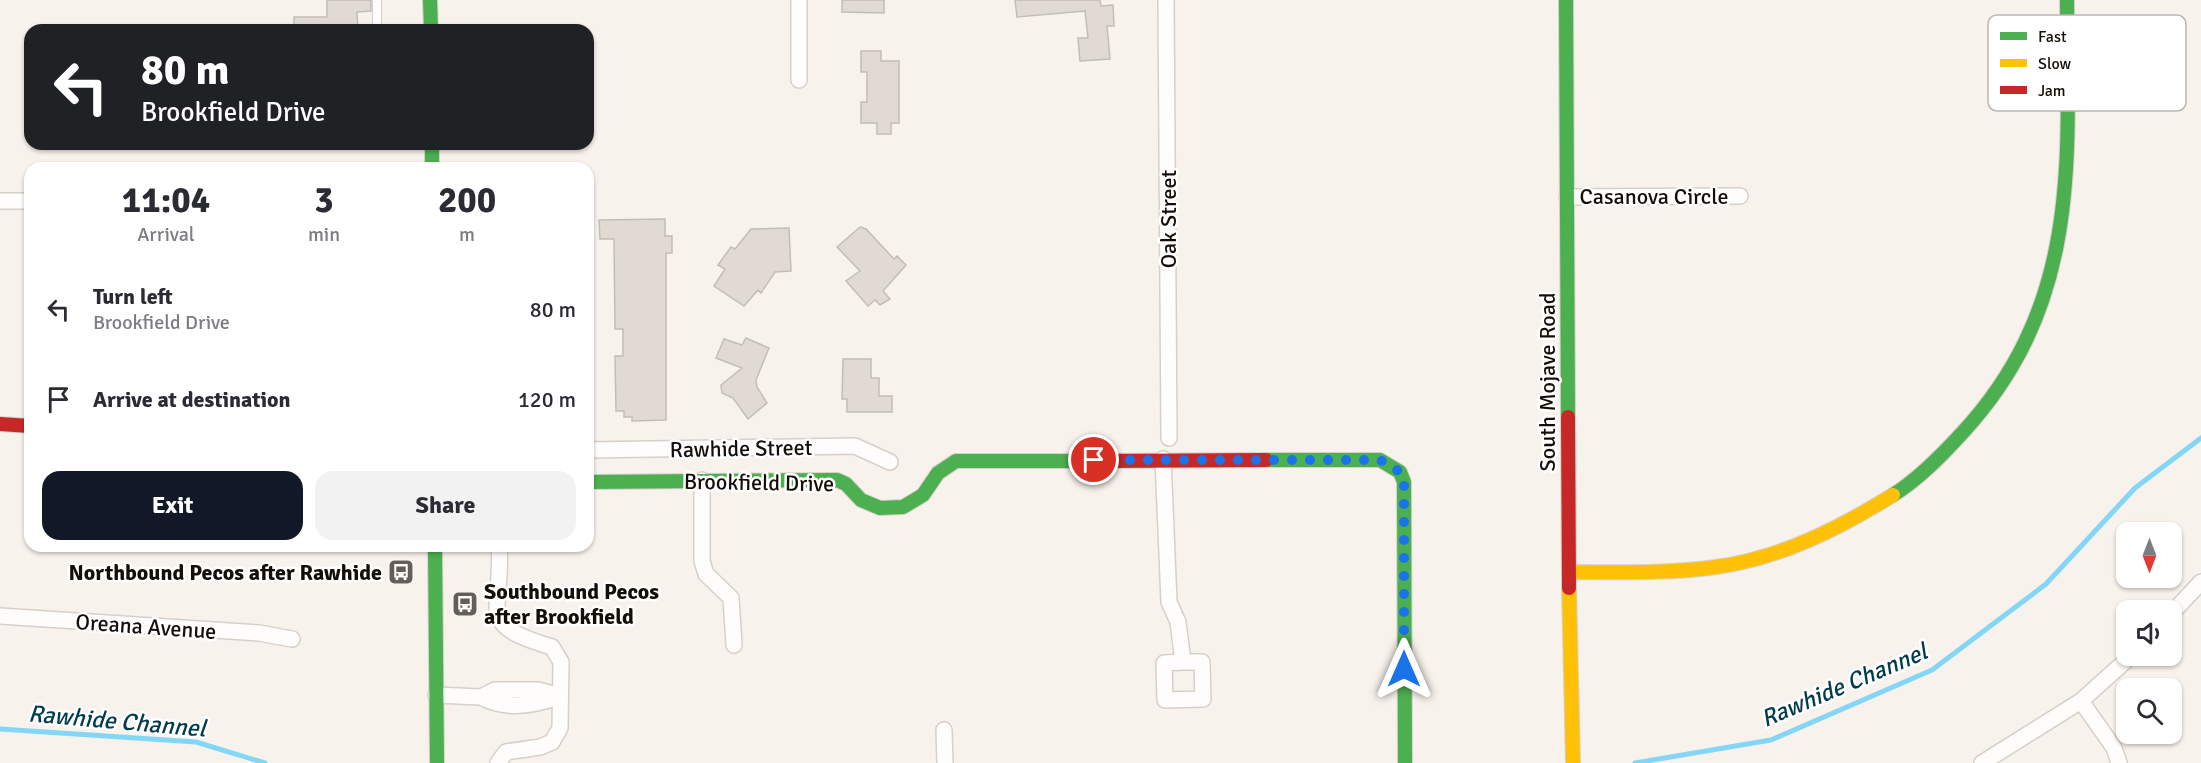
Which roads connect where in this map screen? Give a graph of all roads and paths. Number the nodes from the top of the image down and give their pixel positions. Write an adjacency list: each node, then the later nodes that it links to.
1 (377, 0): 8 (lane)
2 (430, 0): 9 (street)
3 (799, 0): 10 (street)
4 (1167, 0): 18 (street, Oak Street)
5 (1566, 0): 13 (street, South Mojave Road)
6 (2067, 0): 7 (street)
7 (2067, 15)
8 (377, 24)
9 (431, 24)
10 (800, 80)
11 (2068, 111): 26 (street)
12 (1740, 196): 13 (street, Casanova Circle)
13 (1567, 197): 26 (street, South Mojave Road)
14 (0, 201): 15 (street)
15 (24, 201)
16 (0, 424): 17 (street)
17 (24, 426)
18 (1169, 438)
19 (594, 450): 21 (street, Rawhide Street)
20 (1163, 459): 22 (street, Brookfield Drive); 32 (street); 41 (street, Brookfield Drive)
21 (890, 462)
22 (702, 480): 23 (street, Brookfield Drive); 31 (street)
23 (594, 482)
24 (435, 552): 34 (street)
25 (499, 552): 35 (street)
26 (1569, 572): 42 (street, South Mojave Road)
27 (2201, 582): 28 (street)
28 (2182, 602)
29 (0, 616): 30 (street, Oreana Avenue)
30 (292, 639)
31 (734, 645)
32 (1183, 662)
33 (2120, 666): 36 (street)
34 (436, 695): 35 (street); 38 (street)
35 (560, 696): 39 (street)
36 (2081, 701): 43 (street); 44 (street)
37 (944, 730): 40 (street)
38 (437, 763)
39 (498, 763)
40 (945, 763)
41 (1405, 763)
42 (1573, 763)
43 (1982, 763)
44 (2119, 763)

